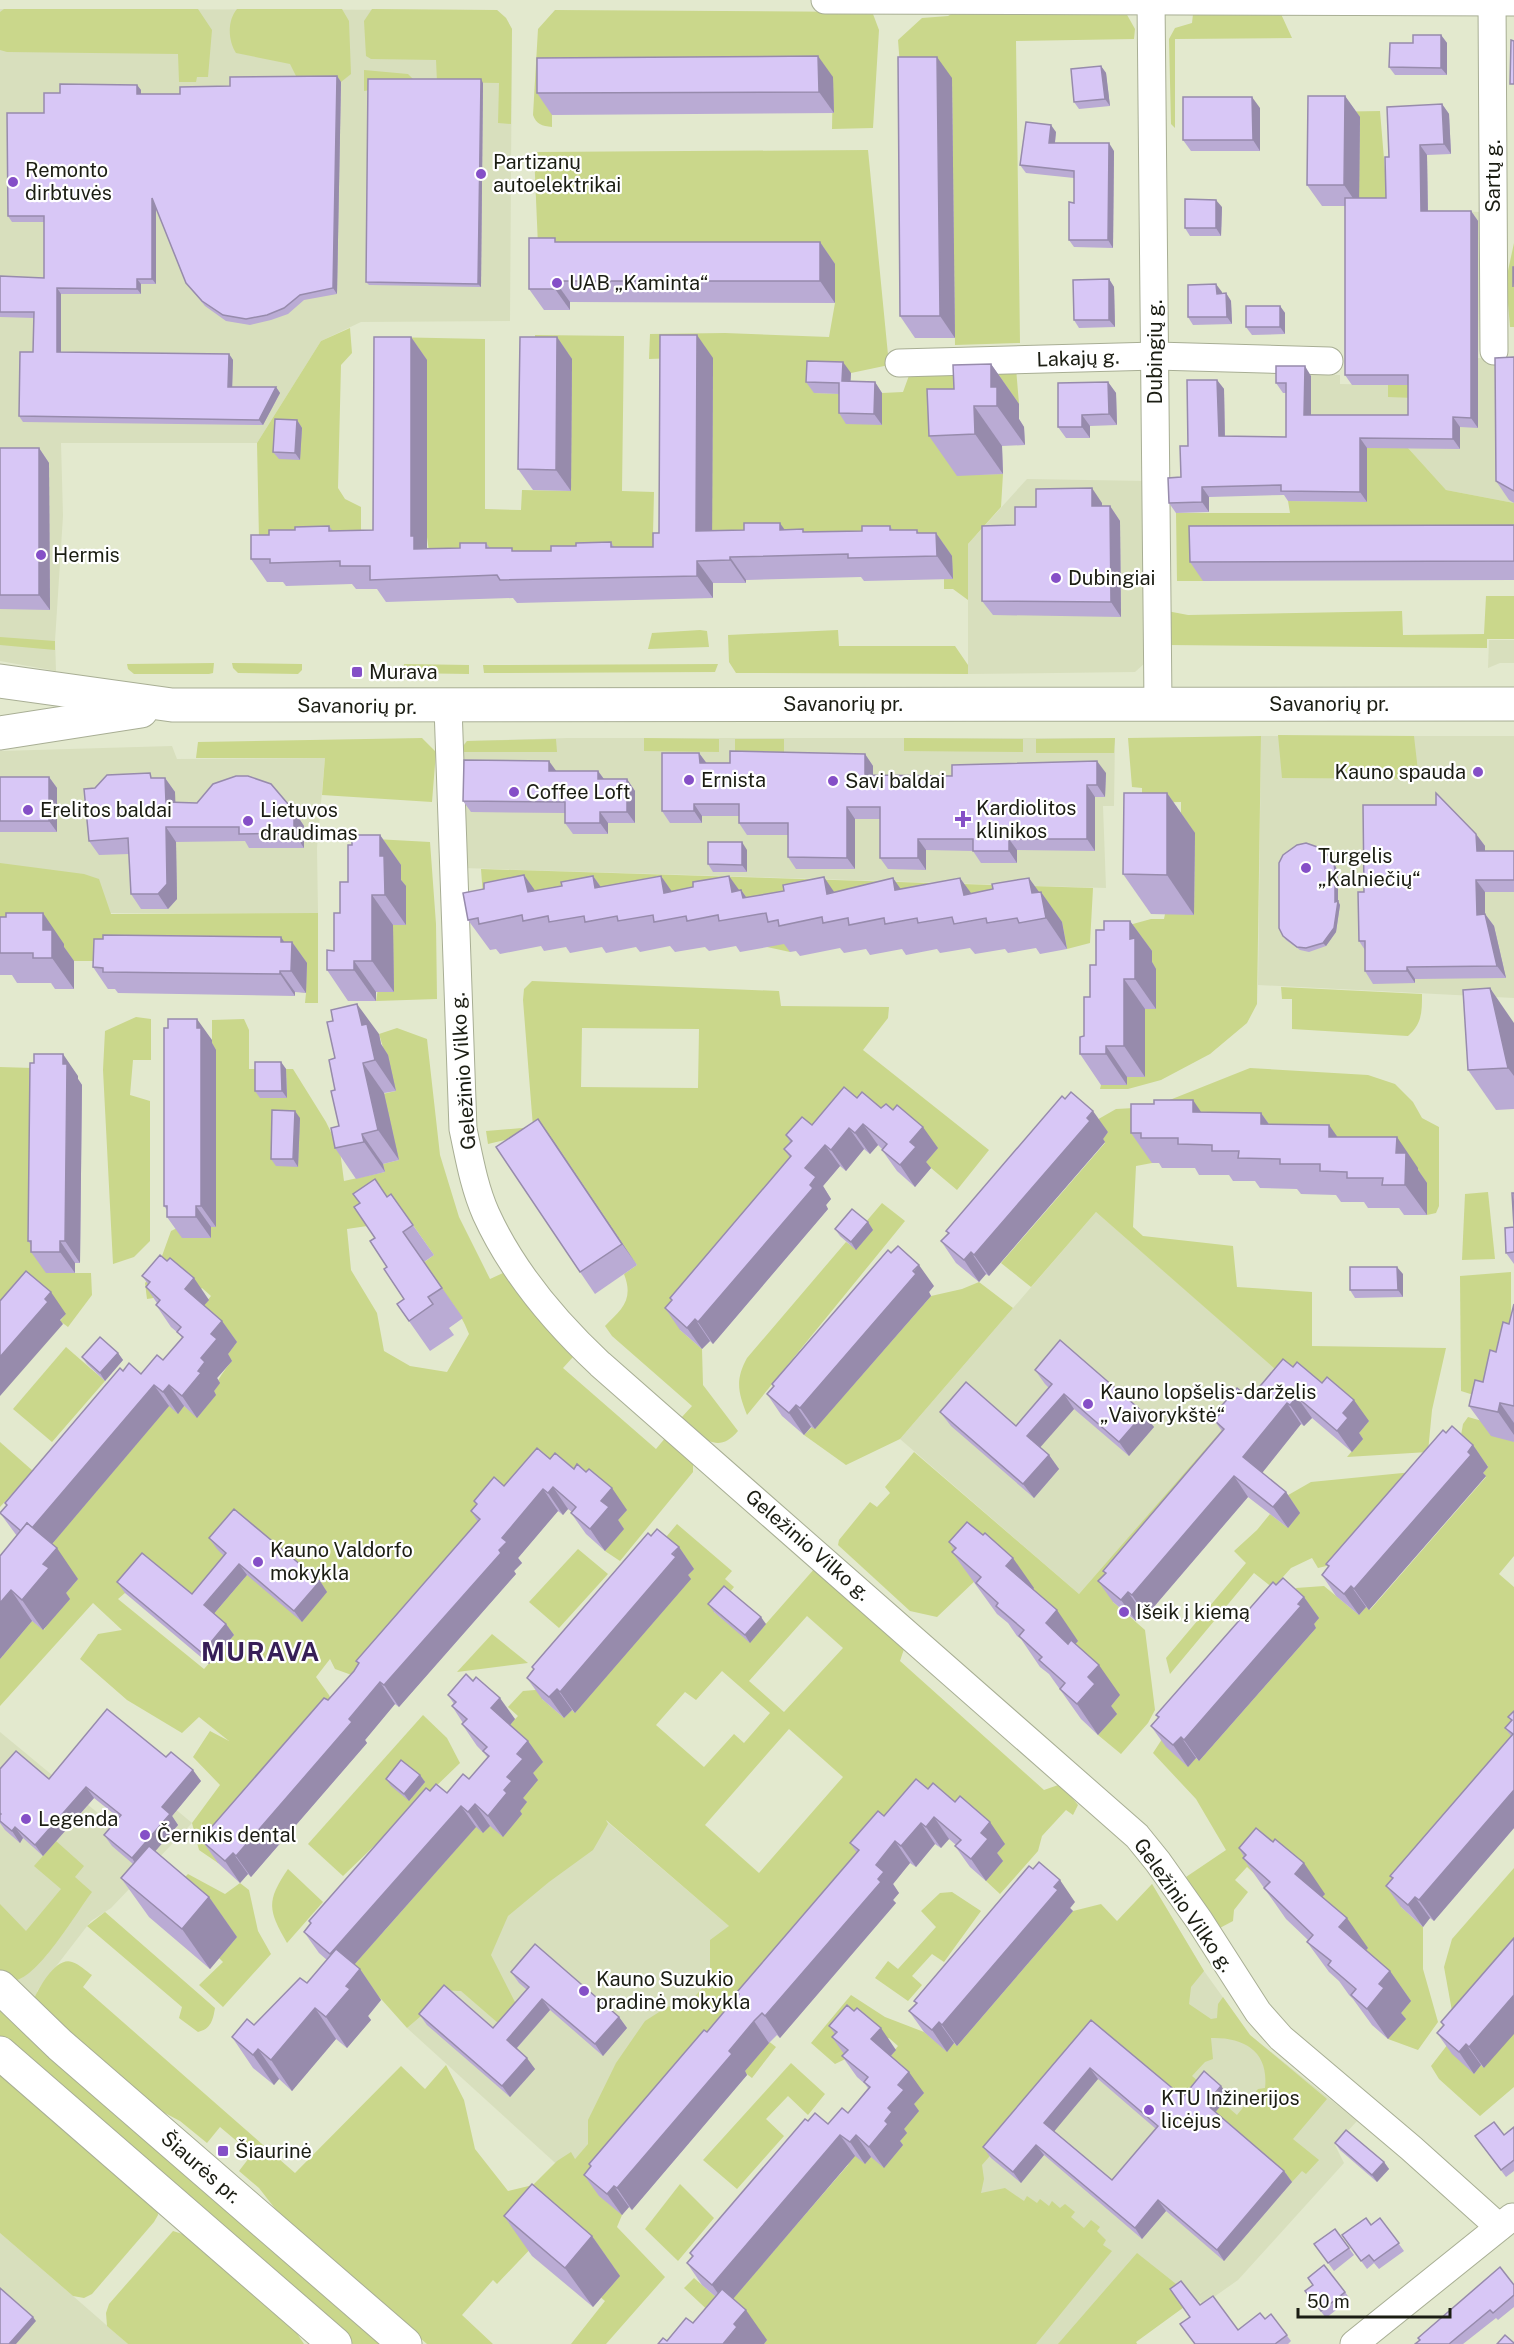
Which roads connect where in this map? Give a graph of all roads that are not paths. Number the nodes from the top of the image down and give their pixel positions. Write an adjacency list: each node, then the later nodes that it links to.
1 (825, 0): 2 (street)
2 (949, 0): 3 (street)
3 (1151, 1): 4 (street); 6 (street, Dubingių g.)
4 (1500, 1): 5 (street, Sartų g.)
5 (1494, 351)
6 (1156, 356): 7 (street, Lakajų g.); 8 (street, Lakajų g.); 10 (street, Dubingių g.)
7 (1329, 361)
8 (899, 363)
9 (0, 681): 12 (main road, Savanorių pr.)
10 (1158, 704): 11 (main road, Savanorių pr.); 13 (main road, Savanorių pr.)
11 (1514, 704)
12 (172, 705): 13 (main road, Savanorių pr.); 14 (main road, Savanorių pr.)
13 (447, 707): 17 (street, Geležinio Vilko g.)
14 (0, 733)
15 (0, 1987): 19 (main road, Šiaurės pr.)
16 (0, 2053): 18 (main road)
17 (1507, 2222): 20 (street)
18 (335, 2344)
19 (405, 2344)
20 (1354, 2344)

